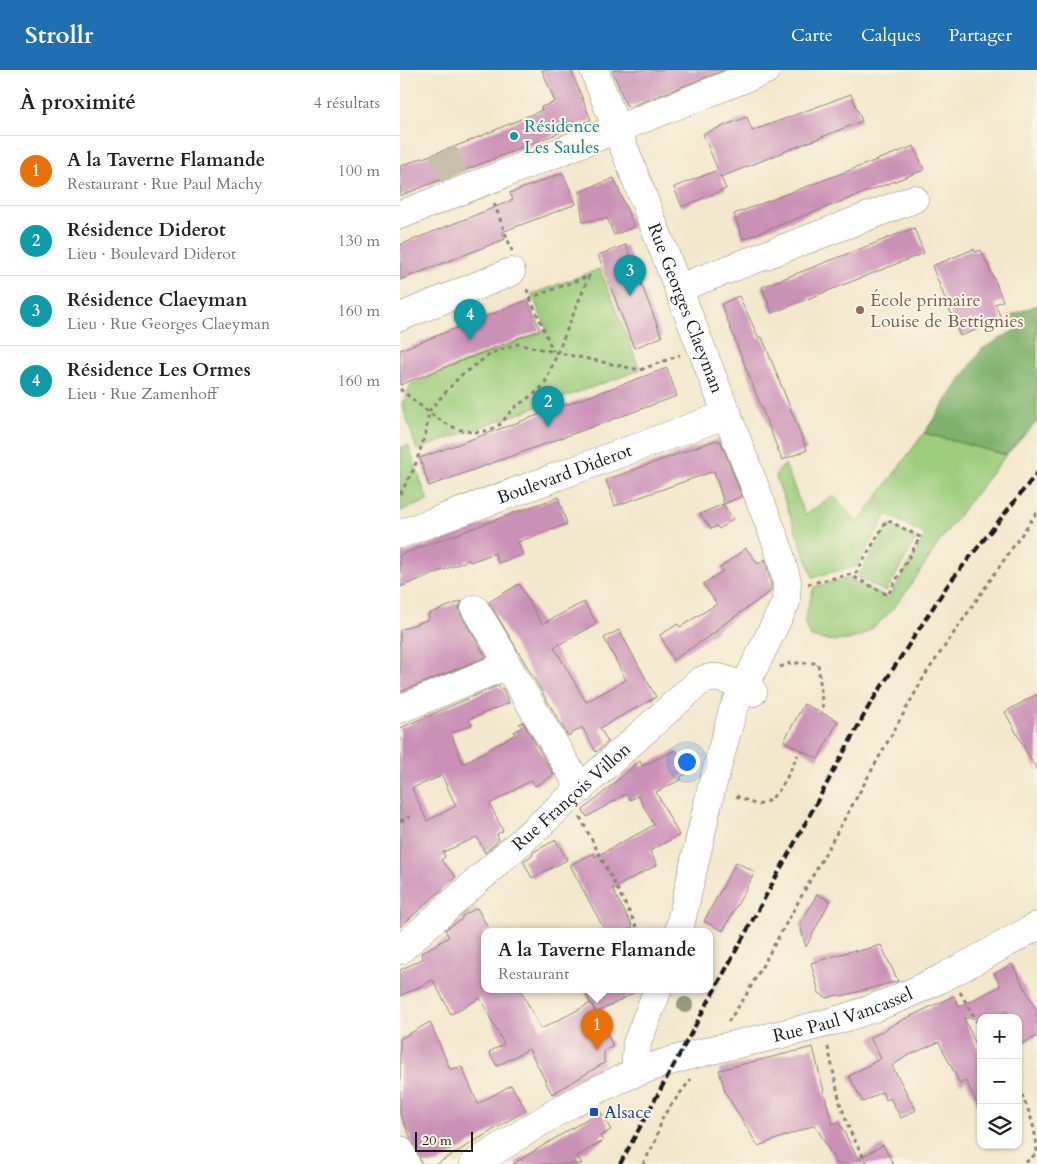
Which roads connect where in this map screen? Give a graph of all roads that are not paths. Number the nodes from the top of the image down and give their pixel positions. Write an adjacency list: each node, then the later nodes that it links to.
1 (594, 70): 3 (street, Rue Georges Claeyman)
2 (766, 70): 3 (street)
3 (617, 129): 5 (street); 7 (street, Rue Georges Claeyman)
4 (914, 199): 7 (street)
5 (400, 215)
6 (516, 269): 8 (street)
7 (679, 288): 9 (street, Rue Georges Claeyman)
8 (400, 317)
9 (728, 414): 10 (street, Boulevard Diderot); 11 (street, Rue Georges Claeyman)
10 (400, 534)
11 (778, 547): 14 (street); 14 (street)
12 (475, 610): 13 (street)
13 (507, 665): 15 (street); 16 (street)
14 (751, 688): 16 (street, Rue François Villon); 18 (street)
15 (400, 709)
16 (576, 794): 19 (street, Rue François Villon)
17 (1037, 926): 21 (street, Rue Paul Vancassel)
18 (680, 928)
19 (400, 950)
20 (656, 993): 21 (street)
21 (635, 1073): 24 (street, Rue Paul Vancassel)
22 (400, 1150): 23 (street)
23 (406, 1164)
24 (474, 1164)

